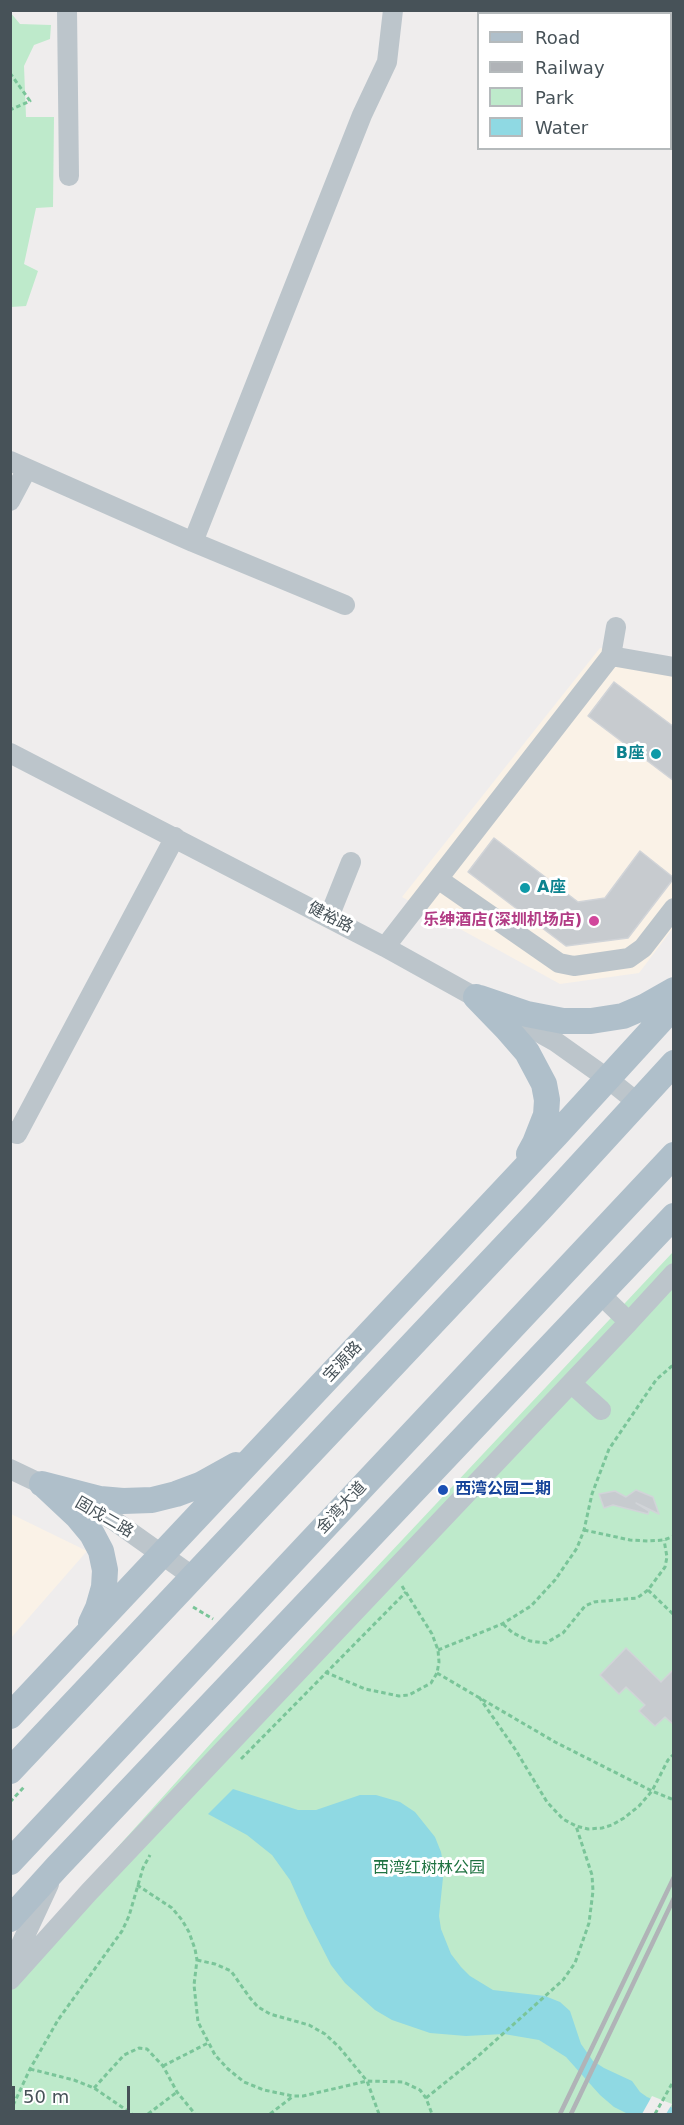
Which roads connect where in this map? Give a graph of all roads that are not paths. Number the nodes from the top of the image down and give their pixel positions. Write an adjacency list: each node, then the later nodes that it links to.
1 (67, 10): 3 (street)
2 (393, 10): 6 (street)
3 (69, 176)
4 (19, 465): 5 (street); 6 (street)
5 (10, 501)
6 (193, 542): 7 (street)
7 (345, 605)
8 (616, 627): 9 (street)
9 (611, 656): 10 (street); 14 (street)
10 (674, 667)
11 (10, 753): 12 (street, 健裕路)
12 (175, 837): 16 (street, 健裕路); 24 (street)
13 (351, 862): 16 (street)
14 (438, 879): 15 (street); 17 (street)
15 (674, 908)
16 (329, 917): 17 (street, 健裕路)
17 (385, 947): 19 (street, 健裕路)
18 (674, 990): 19 (main road)
19 (476, 997): 22 (street, 健裕路); 26 (main road)
20 (674, 1005): 22 (main road, 宝源路)
21 (674, 1063): 23 (main road)
22 (608, 1079): 23 (street, 健裕路); 26 (main road, 宝源路)
23 (638, 1103): 37 (main road)
24 (10, 1131)
25 (674, 1155): 41 (main road, 金湾大道)
26 (512, 1182): 33 (main road, 宝源路)
27 (674, 1216): 29 (main road)
28 (672, 1279): 30 (street)
29 (600, 1294): 30 (street); 42 (main road)
30 (629, 1322): 31 (street)
31 (572, 1384): 32 (street); 45 (street)
32 (601, 1410)
33 (270, 1440): 35 (main road); 36 (main road, 宝源路)
34 (10, 1469): 35 (street, 固戍二路)
35 (42, 1484): 36 (street, 固戍二路); 38 (main road)
36 (162, 1555): 37 (street, 固戍二路); 38 (main road, 宝源路)
37 (192, 1576): 40 (main road)
38 (75, 1647): 39 (main road, 宝源路)
39 (10, 1716)
40 (10, 1771)
41 (10, 1862)
42 (57, 1868): 43 (main road); 44 (street)
43 (10, 1919)
44 (10, 1968)
45 (10, 1980)

